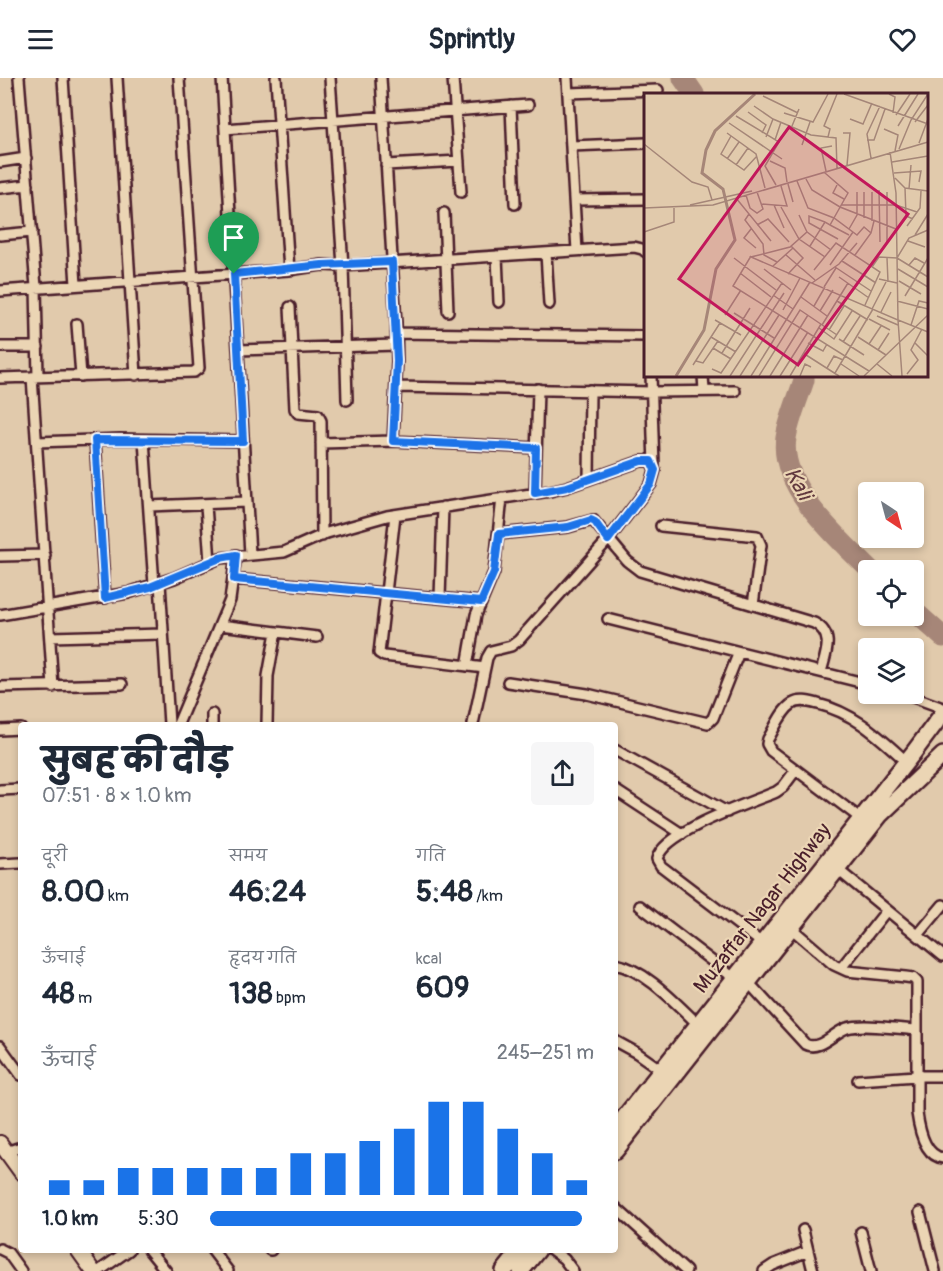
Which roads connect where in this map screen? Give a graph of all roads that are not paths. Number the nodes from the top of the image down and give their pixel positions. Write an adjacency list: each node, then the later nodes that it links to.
1 (20, 78): 22 (street)
2 (63, 78): 46 (street)
3 (117, 78): 45 (street)
4 (179, 78): 44 (street)
5 (222, 78): 19 (street)
6 (276, 78): 18 (street)
7 (330, 78): 17 (street)
8 (381, 78): 16 (street)
9 (453, 78): 15 (street)
10 (567, 78): 12 (street)
11 (658, 90): 12 (street)
12 (568, 93): 21 (street)
13 (528, 105): 14 (street)
14 (511, 106): 15 (street); 31 (street)
15 (455, 110): 16 (street); 23 (street)
16 (383, 116): 17 (street); 25 (street)
17 (333, 120): 18 (street); 41 (street)
18 (279, 124): 19 (street); 42 (street)
19 (225, 129): 43 (street)
20 (644, 143): 21 (street)
21 (571, 146): 30 (street)
22 (26, 158): 24 (street); 26 (street)
23 (459, 161): 25 (street); 28 (street)
24 (0, 162)
25 (386, 165): 40 (street)
26 (28, 185): 27 (street); 33 (street)
27 (0, 188)
28 (461, 192)
29 (644, 199): 30 (street)
30 (574, 201): 36 (street)
31 (516, 204)
32 (444, 213): 39 (street)
33 (32, 232): 34 (street); 47 (street)
34 (0, 235)
35 (644, 250): 36 (street)
36 (577, 251): 37 (street)
37 (546, 253): 38 (street); 50 (street)
38 (497, 256): 39 (street); 49 (street)
39 (446, 259): 40 (street); 52 (street)
40 (392, 262): 41 (street); 54 (street)
41 (343, 266): 42 (street); 57 (street)
42 (289, 270): 43 (street)
43 (234, 274): 44 (street); 61 (street)
44 (193, 277): 45 (street); 62 (street)
45 (131, 281): 46 (street); 62 (street)
46 (76, 285): 47 (street)
47 (36, 287): 48 (street); 59 (street)
48 (0, 291)
49 (499, 302)
50 (549, 304)
51 (290, 307): 60 (street)
52 (448, 311)
53 (77, 324): 63 (street)
54 (396, 333): 55 (street); 56 (street)
55 (644, 336)
56 (396, 345): 57 (street); 68 (street)
57 (346, 346): 60 (street); 74 (street)
58 (0, 347): 59 (street)
59 (38, 347): 66 (street)
60 (292, 348): 61 (street); 80 (street)
61 (238, 350): 77 (street)
62 (136, 375): 63 (street)
63 (81, 376): 66 (street)
64 (651, 376): 73 (street)
65 (703, 376): 71 (street)
66 (35, 377): 67 (street); 79 (street)
67 (0, 378)
68 (396, 387): 69 (street); 78 (street)
69 (538, 389): 70 (street); 81 (street)
70 (590, 390): 73 (street); 83 (street)
71 (704, 391): 72 (street); 73 (street)
72 (735, 391)
73 (652, 392): 82 (street)
74 (347, 400)
75 (95, 440): 76 (street); 79 (street); 103 (street)
76 (144, 440): 77 (street); 88 (street)
77 (243, 441): 86 (street)
78 (393, 441): 80 (street); 81 (street)
79 (37, 442): 96 (street)
80 (321, 443): 93 (street)
81 (536, 448): 84 (street)
82 (654, 466): 83 (street); 94 (street)
83 (589, 480): 84 (street)
84 (535, 493): 85 (street)
85 (502, 498): 89 (street); 92 (street)
86 (246, 502): 87 (street); 95 (street)
87 (206, 505): 88 (street); 99 (street)
88 (148, 506): 101 (street)
89 (443, 507): 90 (street); 104 (street)
90 (395, 514): 93 (street); 102 (street)
91 (661, 526): 106 (street)
92 (499, 534): 94 (street); 105 (street)
93 (322, 536): 95 (street)
94 (608, 540): 106 (street); 117 (street)
95 (249, 554): 97 (street)
96 (45, 555): 98 (street); 107 (street)
97 (236, 555): 99 (street); 100 (street)
98 (0, 556)
99 (210, 562): 101 (street)
100 (234, 579): 102 (street); 110 (street)
101 (157, 584): 103 (street); 112 (street)
102 (386, 593): 104 (street); 116 (street)
103 (105, 598): 107 (street)
104 (440, 598): 105 (street)
105 (481, 602): 116 (street)
106 (753, 605): 118 (street)
107 (48, 606): 108 (street); 113 (street)
108 (0, 615)
109 (608, 619): 115 (street)
110 (220, 625): 111 (street); 128 (street)
111 (276, 632): 114 (street); 129 (street)
112 (163, 634): 113 (street); 127 (street)
113 (50, 637): 123 (street)
114 (317, 637)
115 (739, 652): 118 (street); 120 (street)
116 (467, 666): 117 (street)
117 (485, 668): 130 (street)
118 (821, 672): 119 (street)
119 (858, 681)
120 (508, 682)
121 (122, 684): 123 (street)
122 (0, 687): 123 (street)
123 (53, 687)
124 (924, 701): 125 (street)
125 (943, 708)
126 (943, 713): 135 (main road, Muzaffar Nagar Highway)
127 (169, 722)
128 (179, 722)
129 (267, 722)
130 (473, 722)
131 (18, 729): 132 (street)
132 (0, 730)
133 (618, 752): 140 (street)
134 (943, 755): 145 (main road, Muzaffar Nagar Highway)
135 (907, 762): 136 (street); 141 (main road, Muzaffar Nagar Highway)
136 (795, 771): 140 (street); 141 (street)
137 (18, 789): 138 (street)
138 (0, 790)
139 (618, 792): 142 (street)
140 (727, 813): 142 (street)
141 (860, 818): 151 (main road, Muzaffar Nagar Highway)
142 (682, 834): 151 (street)
143 (18, 863): 144 (street)
144 (0, 864)
145 (837, 869): 148 (street); 149 (main road, Muzaffar Nagar Highway)
146 (943, 905): 150 (street)
147 (640, 906): 155 (street)
148 (887, 910): 150 (street); 154 (street)
149 (791, 928): 154 (street); 155 (main road, Muzaffar Nagar Highway)
150 (918, 935): 152 (street)
151 (762, 943): 155 (main road, Muzaffar Nagar Highway)
152 (943, 956)
153 (618, 965): 156 (street)
154 (841, 968): 157 (street)
155 (741, 980): 156 (main road, Muzaffar Nagar Highway); 157 (street)
156 (703, 1029): 160 (main road, Muzaffar Nagar Highway); 167 (main road, Muzaffar Nagar Highway)
157 (917, 1030): 162 (street)
158 (618, 1043): 160 (street)
159 (0, 1046): 161 (street)
160 (661, 1070): 165 (main road, Muzaffar Nagar Highway)
161 (18, 1071)
162 (916, 1076): 163 (street); 164 (street); 169 (street)
163 (943, 1076)
164 (858, 1080)
165 (618, 1125)
166 (18, 1147): 168 (street)
167 (618, 1147)
168 (3, 1148): 170 (main road)
169 (943, 1158)
170 (18, 1168)
171 (618, 1210): 192 (street)
172 (920, 1212): 196 (street)
173 (803, 1230): 176 (street)
174 (861, 1232): 195 (street)
175 (0, 1249): 184 (street)
176 (808, 1251): 193 (street); 194 (street)
177 (80, 1253): 185 (main road)
178 (125, 1253): 186 (street)
179 (151, 1253): 187 (street)
180 (214, 1253): 188 (street)
181 (519, 1253): 189 (main road)
182 (536, 1253): 190 (main road)
183 (556, 1253): 191 (street)
184 (21, 1271)
185 (93, 1271)
186 (99, 1271)
187 (166, 1271)
188 (228, 1271)
189 (504, 1271)
190 (521, 1271)
191 (573, 1271)
192 (686, 1271)
193 (764, 1271)
194 (813, 1271)
195 (871, 1271)
196 (935, 1271)

